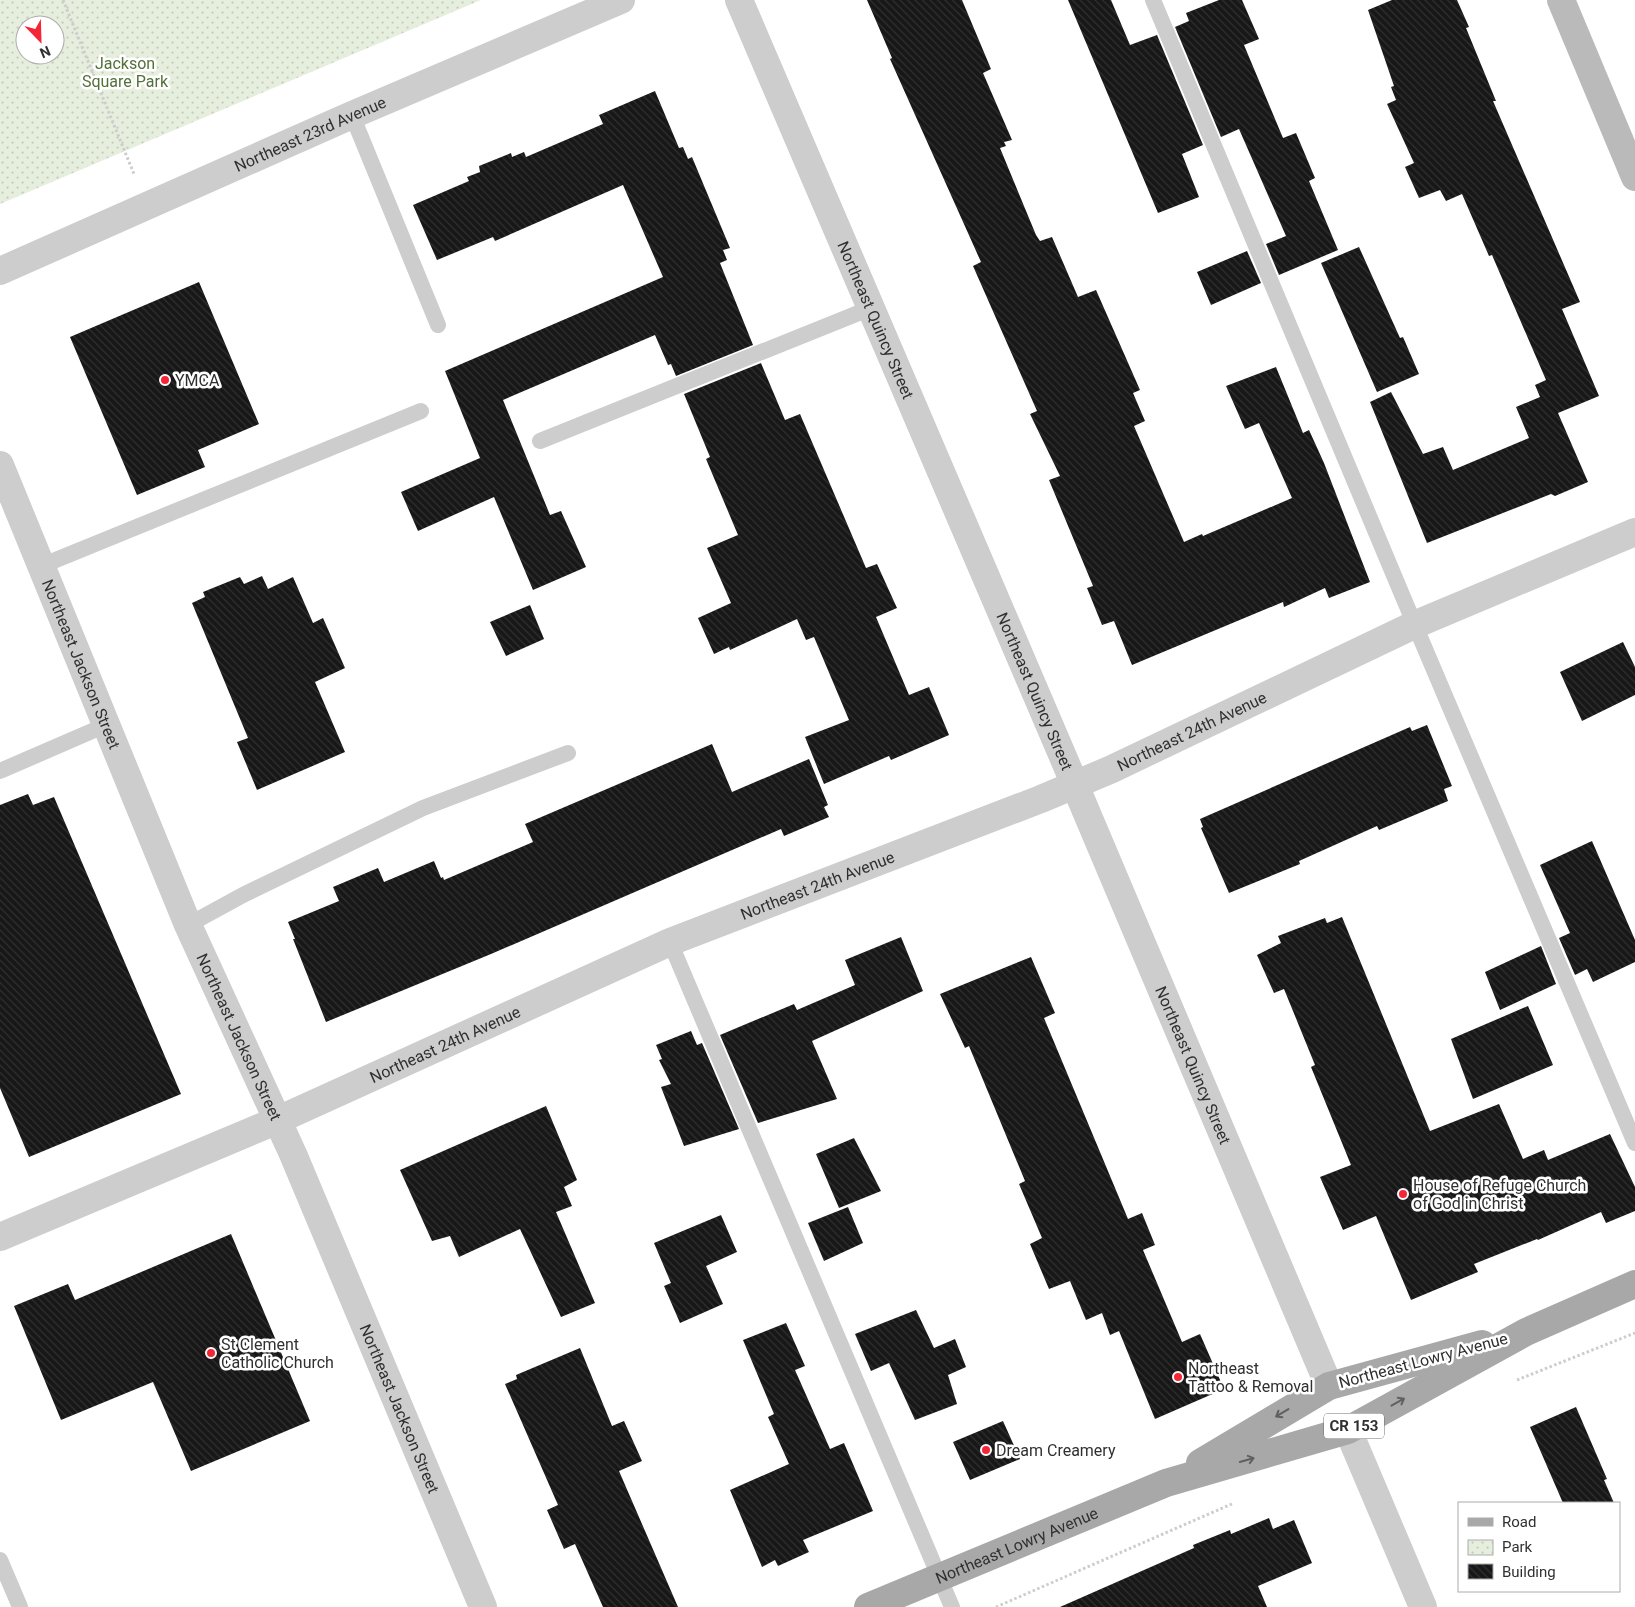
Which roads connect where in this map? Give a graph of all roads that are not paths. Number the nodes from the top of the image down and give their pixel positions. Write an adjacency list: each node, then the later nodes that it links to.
1 (621, 0): 5 (street, Northeast 23rd Avenue)
2 (739, 0): 8 (street, Northeast Quincy Street)
3 (1153, 0): 15 (lane)
4 (1561, 0): 6 (street)
5 (352, 114): 7 (street, Northeast 23rd Avenue); 9 (lane)
6 (1635, 177)
7 (0, 271)
8 (871, 308): 11 (lane); 19 (street, Northeast Quincy Street)
9 (438, 325)
10 (422, 411): 14 (lane)
11 (540, 441)
12 (0, 465): 14 (street, Northeast Jackson Street)
13 (1635, 532): 15 (street, Northeast 24th Avenue)
14 (41, 566): 16 (street, Northeast Jackson Street)
15 (1414, 625): 19 (street, Northeast 24th Avenue); 23 (lane)
16 (106, 725): 18 (lane); 20 (street, Northeast Jackson Street)
17 (568, 753): 20 (lane)
18 (0, 771)
19 (1074, 785): 21 (street, Northeast 24th Avenue); 27 (street, Northeast Quincy Street)
20 (188, 925): 22 (street, Northeast Jackson Street)
21 (670, 942): 22 (street, Northeast 24th Avenue); 31 (lane)
22 (278, 1120): 24 (street, Northeast 24th Avenue); 33 (street, Northeast Jackson Street)
23 (1635, 1143)
24 (0, 1237)
25 (1635, 1284): 26 (main road, Northeast Lowry Avenue / CR 153)
26 (1526, 1332): 27 (main road, Northeast Lowry Avenue / CR 153); 28 (main road, Northeast Lowry Avenue / CR 153, one-way to 26)
27 (1329, 1386): 29 (main road, Northeast Lowry Avenue / CR 153, one-way to 29)
28 (1348, 1430): 29 (main road, Northeast Lowry Avenue / CR 153, one-way to 28); 36 (street)
29 (1166, 1483): 31 (main road, Northeast Lowry Avenue / CR 153)
30 (0, 1560): 32 (lane)
31 (939, 1577): 34 (main road, Northeast Lowry Avenue / CR 153); 35 (lane)
32 (20, 1607)
33 (483, 1607)
34 (868, 1607)
35 (952, 1607)
36 (1423, 1607)

